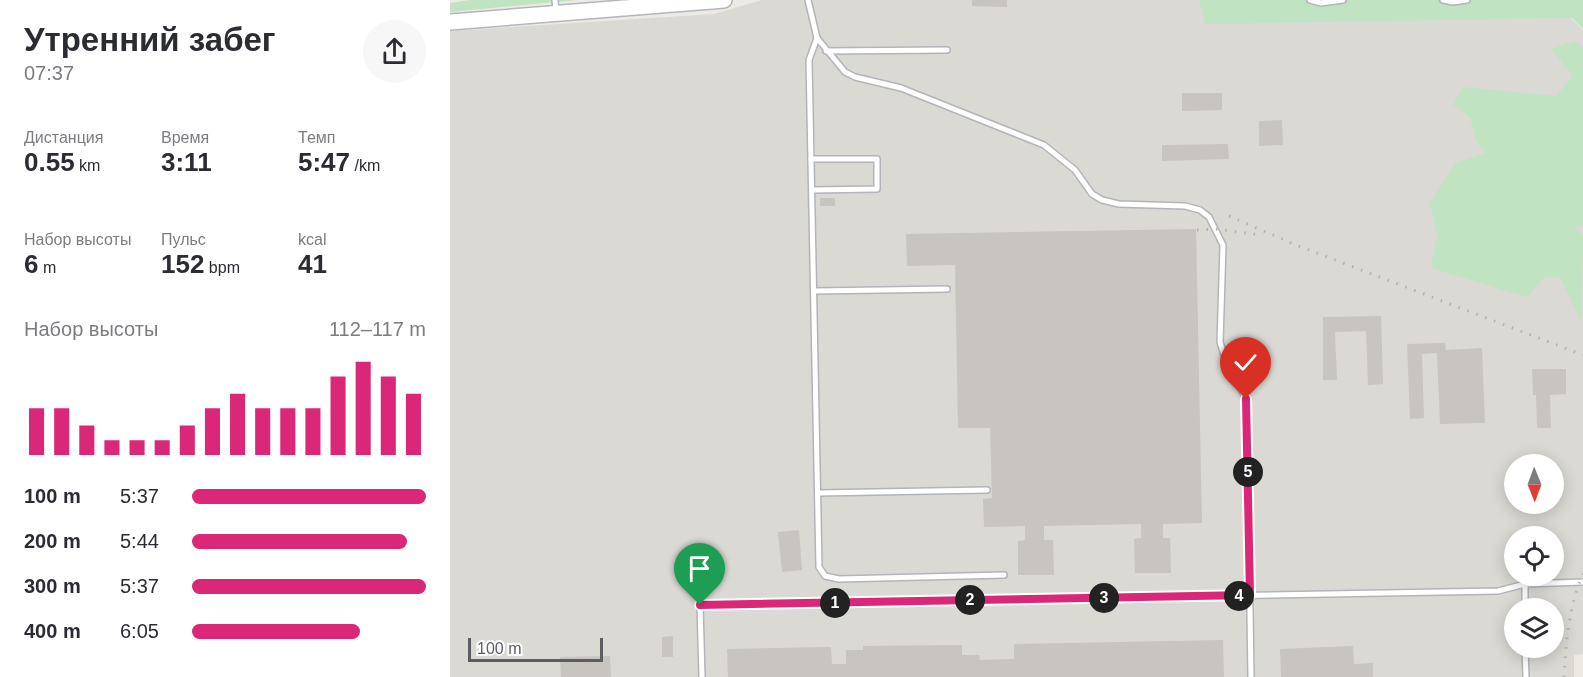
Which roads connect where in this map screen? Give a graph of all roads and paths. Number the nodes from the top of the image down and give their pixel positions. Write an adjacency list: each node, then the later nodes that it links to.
1 (724, 0): 7 (main road)
2 (808, 0): 9 (lane)
3 (1310, 0): 4 (lane)
4 (1343, 0)
5 (1443, 0): 6 (lane)
6 (1467, 0)
7 (556, 7): 8 (main road)
8 (450, 22)
9 (817, 38): 11 (lane); 12 (lane)
10 (947, 50): 11 (lane)
11 (826, 51): 22 (lane)
12 (811, 159): 13 (lane); 13 (lane)
13 (812, 190): 15 (lane)
14 (947, 289): 15 (lane)
15 (815, 291): 17 (lane)
16 (987, 490): 17 (lane)
17 (818, 493): 18 (lane)
18 (1004, 574)
19 (1583, 582): 20 (lane)
20 (1564, 583)
21 (1517, 586): 22 (lane)
22 (1250, 595): 24 (lane); 25 (lane)
23 (1525, 658): 26 (lane)
24 (702, 677)
25 (1251, 677)
26 (1526, 677)

